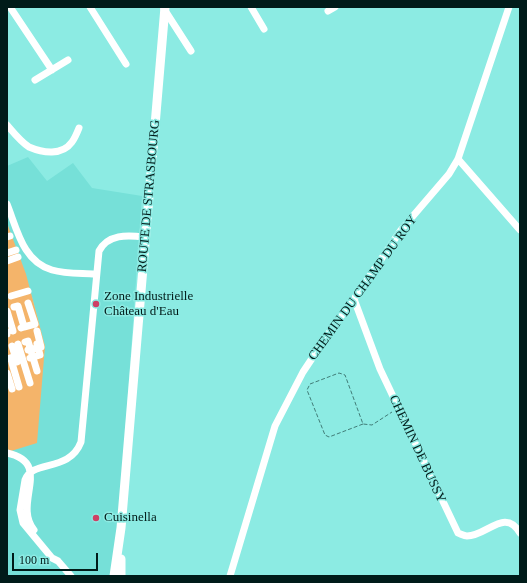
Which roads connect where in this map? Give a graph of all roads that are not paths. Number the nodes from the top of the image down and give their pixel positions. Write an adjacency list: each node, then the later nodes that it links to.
1 (10, 7): 12 (street)
2 (90, 7): 11 (street)
3 (251, 7): 8 (street)
4 (335, 7): 7 (street)
5 (509, 7): 16 (street, CHEMIN DU CHAMP DU ROY)
6 (164, 8): 9 (street); 19 (main road, ROUTE DE STRASBOURG)
7 (328, 11)
8 (264, 29)
9 (191, 51)
10 (68, 60): 12 (street)
11 (126, 64)
12 (52, 70): 13 (street)
13 (35, 80)
14 (7, 125): 15 (street)
15 (79, 128)
16 (458, 159): 18 (street); 27 (street, CHEMIN DU CHAMP DU ROY)
17 (7, 204): 24 (street)
18 (520, 230)
19 (144, 237): 24 (street); 39 (main road, ROUTE DE STRASBOURG)
20 (14, 251): 21 (street); 22 (street); 23 (street)
21 (7, 253)
22 (7, 257)
23 (7, 261)
24 (95, 274): 36 (street)
25 (28, 289): 26 (street)
26 (10, 294)
27 (354, 299): 40 (street, CHEMIN DE BUSSY); 44 (street, CHEMIN DU CHAMP DU ROY)
28 (7, 311): 30 (street)
29 (24, 315): 29 (street); 29 (street)
30 (9, 333)
31 (24, 341): 32 (street); 32 (street); 32 (street)
32 (19, 367): 33 (street)
33 (38, 368)
34 (7, 453): 35 (street)
35 (26, 463): 36 (street); 37 (street)
36 (44, 467): 37 (street); 38 (street)
37 (31, 473): 38 (street)
38 (28, 480): 41 (street)
39 (121, 528): 42 (main road, ROUTE DE STRASBOURG); 43 (main road, ROUTE DE STRASBOURG)
40 (520, 533)
41 (71, 576)
42 (114, 576)
43 (121, 576)
44 (230, 576)

